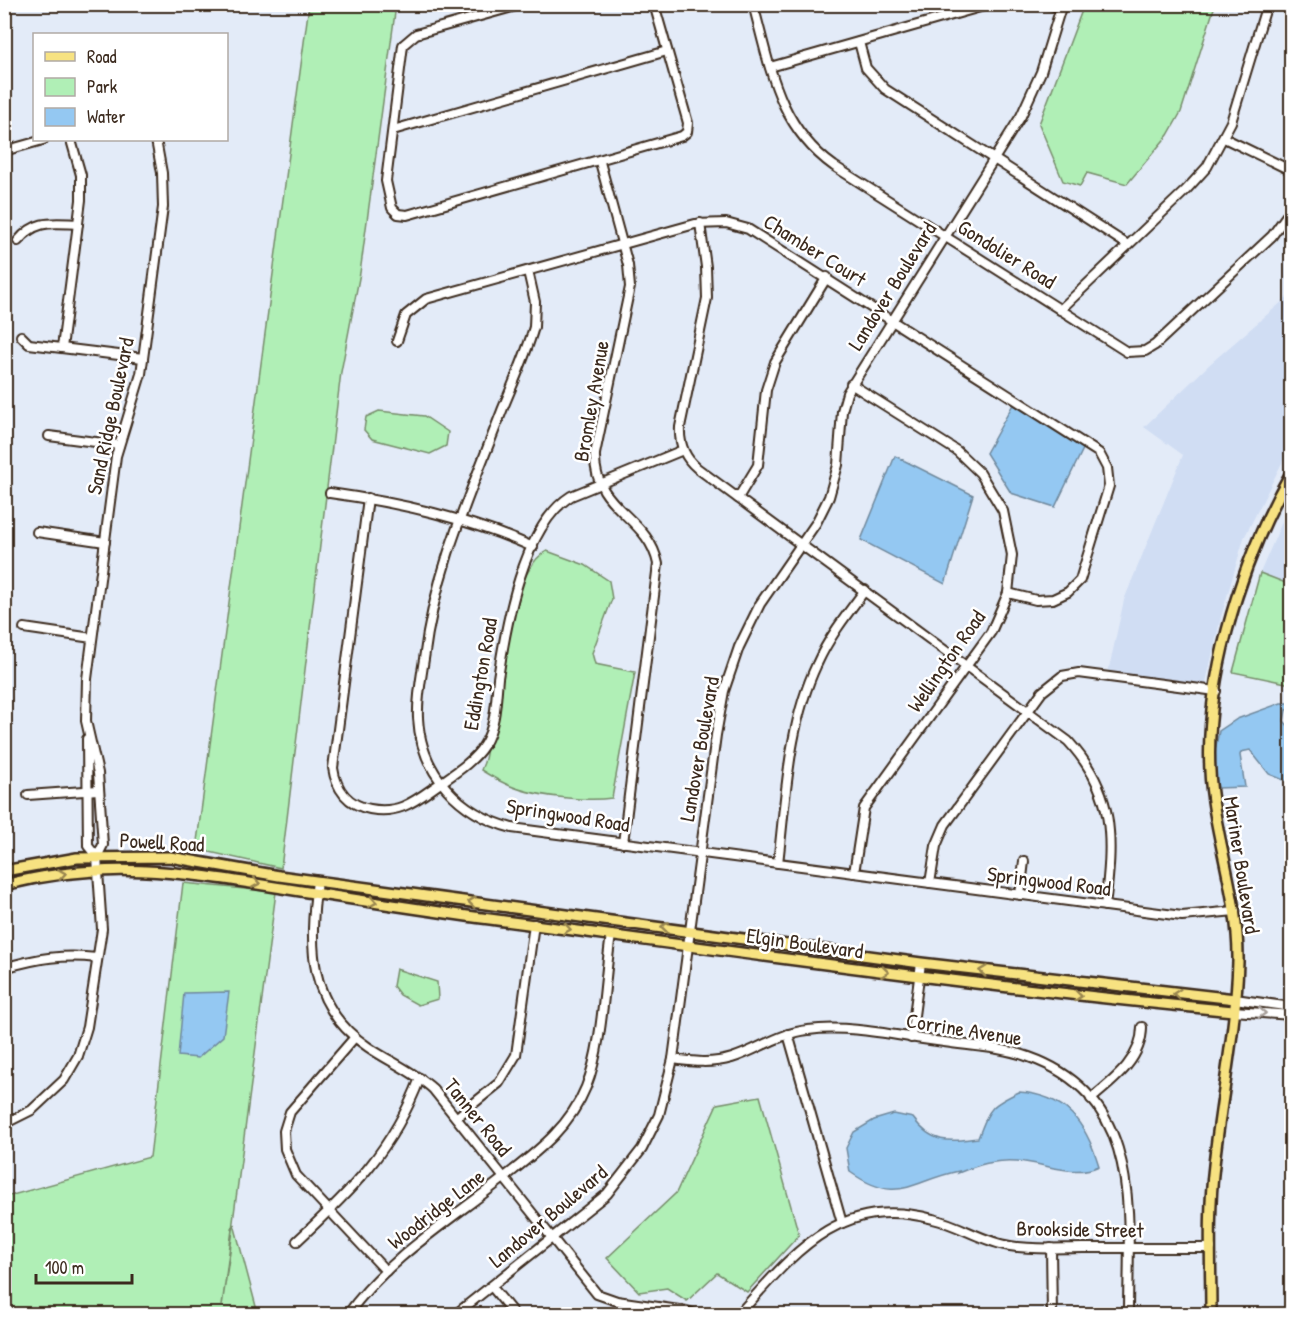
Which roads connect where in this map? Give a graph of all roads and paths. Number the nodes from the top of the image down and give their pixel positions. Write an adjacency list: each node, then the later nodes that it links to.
1 (523, 4): 12 (street)
2 (654, 4): 10 (street)
3 (753, 4): 11 (street, Gondolier Road)
4 (991, 4): 8 (street)
5 (1047, 4): 7 (street)
6 (1268, 4): 13 (street)
7 (1062, 6): 18 (street, Landover Boulevard)
8 (959, 9): 9 (street)
9 (859, 42): 11 (street); 18 (street)
10 (667, 51): 12 (street); 19 (street)
11 (770, 67): 24 (street, Gondolier Road)
12 (393, 130): 19 (street)
13 (1224, 138): 20 (street); 27 (street)
14 (39, 141): 17 (street)
15 (71, 141): 23 (street)
16 (156, 141): 35 (street, Sand Ridge Boulevard)
17 (4, 151)
18 (994, 160): 24 (street, Landover Boulevard); 27 (street)
19 (600, 162): 26 (street, Bromley Avenue)
20 (1292, 171)
21 (1292, 208): 30 (street, Gondolier Road)
22 (700, 223): 26 (street, Chamber Court); 29 (street, Chamber Court); 39 (street)
23 (78, 224): 25 (street); 34 (street)
24 (945, 236): 30 (street, Gondolier Road); 31 (street, Landover Boulevard)
25 (18, 241)
26 (623, 244): 28 (street, Chamber Court); 41 (street, Bromley Avenue)
27 (1128, 245): 30 (street)
28 (528, 270): 33 (street, Chamber Court); 46 (street, Springwood Road)
29 (826, 278): 31 (street, Chamber Court); 45 (street)
30 (1060, 310)
31 (892, 319): 36 (street, Landover Boulevard); 52 (street, Chamber Court)
32 (21, 336): 34 (street)
33 (397, 341)
34 (62, 348): 35 (street)
35 (142, 358): 38 (street, Sand Ridge Boulevard)
36 (851, 384): 49 (street, Landover Boulevard); 52 (street, Wellington Road)
37 (49, 436): 38 (street)
38 (119, 445): 48 (street, Sand Ridge Boulevard)
39 (683, 450): 41 (street, Eddington Road); 45 (street)
40 (1292, 471): 42 (main road, Mariner Boulevard)
41 (599, 484): 50 (street, Eddington Road); 63 (street, Bromley Avenue)
42 (1288, 485): 56 (main road, Mariner Boulevard)
43 (330, 493): 44 (street)
44 (368, 498): 46 (street); 59 (street, Eddington Road)
45 (738, 498): 49 (street)
46 (460, 519): 50 (street); 59 (street, Springwood Road)
47 (37, 532): 48 (street)
48 (105, 542): 54 (street, Sand Ridge Boulevard)
49 (801, 544): 51 (street); 64 (street, Landover Boulevard)
50 (533, 547): 59 (street, Eddington Road)
51 (864, 590): 55 (street); 67 (street)
52 (1008, 593): 55 (street, Wellington Road)
53 (24, 628): 54 (street)
54 (92, 638): 58 (street, Sand Ridge Boulevard)
55 (967, 665): 57 (street); 70 (street, Wellington Road)
56 (1216, 691): 57 (street); 77 (main road, Mariner Boulevard)
57 (1029, 710): 72 (street); 76 (street)
58 (88, 735): 60 (street, Sand Ridge Boulevard); 61 (street, Sand Ridge Boulevard)
59 (441, 782): 63 (street, Springwood Road)
60 (99, 790): 61 (street); 65 (street, Sand Ridge Boulevard)
61 (86, 791): 62 (street); 65 (street, Sand Ridge Boulevard)
62 (28, 795)
63 (623, 843): 64 (street, Springwood Road)
64 (700, 853): 67 (street, Springwood Road); 79 (street, Landover Boulevard)
65 (97, 857): 68 (street); 69 (main road, Powell Road); 71 (main road, Powell Road)
66 (1024, 861): 75 (street)
67 (778, 863): 70 (street, Springwood Road)
68 (98, 870): 73 (main road, Powell Road, one-way to 68); 74 (main road, Powell Road, one-way to 74); 82 (street)
69 (4, 871)
70 (854, 873): 72 (street, Springwood Road)
71 (317, 881): 74 (street, Tanner Road); 79 (main road, Elgin Boulevard, one-way to 71)
72 (930, 883): 75 (street, Springwood Road)
73 (4, 885)
74 (316, 893): 78 (main road, Elgin Boulevard, one-way to 78); 92 (street, Tanner Road)
75 (1020, 895): 76 (street, Springwood Road)
76 (1105, 906): 77 (street, Springwood Road)
77 (1235, 911): 86 (main road, Mariner Boulevard)
78 (534, 924): 80 (main road, Elgin Boulevard, one-way to 80); 97 (street)
79 (690, 930): 81 (street, Landover Boulevard); 83 (main road, Elgin Boulevard)
80 (610, 935): 81 (main road, Elgin Boulevard); 99 (street, Woodridge Lane)
81 (688, 945): 85 (main road, Elgin Boulevard, one-way to 85); 94 (street, Landover Boulevard)
82 (97, 958): 84 (street); 98 (street)
83 (921, 963): 85 (street); 86 (main road, Elgin Boulevard, one-way to 83)
84 (4, 968)
85 (920, 977): 88 (main road, Elgin Boulevard, one-way to 88); 93 (street)
86 (1235, 999): 87 (street, Elgin Boulevard); 88 (main road, Mariner Boulevard)
87 (1292, 1007)
88 (1233, 1011): 89 (street, Elgin Boulevard, one-way to 89); 106 (main road, Mariner Boulevard)
89 (1292, 1015)
90 (1142, 1027): 96 (street)
91 (788, 1034): 93 (street, Corrine Avenue); 94 (street, Corrine Avenue); 101 (street)
92 (355, 1037): 95 (street, Tanner Road); 100 (street)
93 (911, 1038): 96 (street, Corrine Avenue)
94 (673, 1059): 102 (street, Landover Boulevard)
95 (420, 1078): 97 (street, Tanner Road); 100 (street)
96 (1091, 1099): 105 (street, Corrine Avenue)
97 (457, 1118): 99 (street, Tanner Road)
98 (4, 1124)
99 (504, 1178): 102 (street, Tanner Road); 107 (street, Woodridge Lane)
100 (329, 1211): 103 (street); 107 (street)
101 (842, 1223): 104 (street, Brookside Street); 113 (street, Brookside Street)
102 (552, 1239): 108 (street, Landover Boulevard); 112 (street, Tanner Road)
103 (297, 1241)
104 (1051, 1248): 105 (street, Brookside Street); 114 (street)
105 (1128, 1248): 106 (street, Brookside Street); 115 (street, Corrine Avenue)
106 (1211, 1248): 116 (main road, Mariner Boulevard)
107 (386, 1272): 109 (street, Woodridge Lane)
108 (492, 1287): 110 (street, Landover Boulevard); 111 (street)
109 (348, 1314)
110 (456, 1314)
111 (513, 1314)
112 (695, 1314)
113 (739, 1314)
114 (1052, 1314)
115 (1128, 1314)
116 (1211, 1314)

